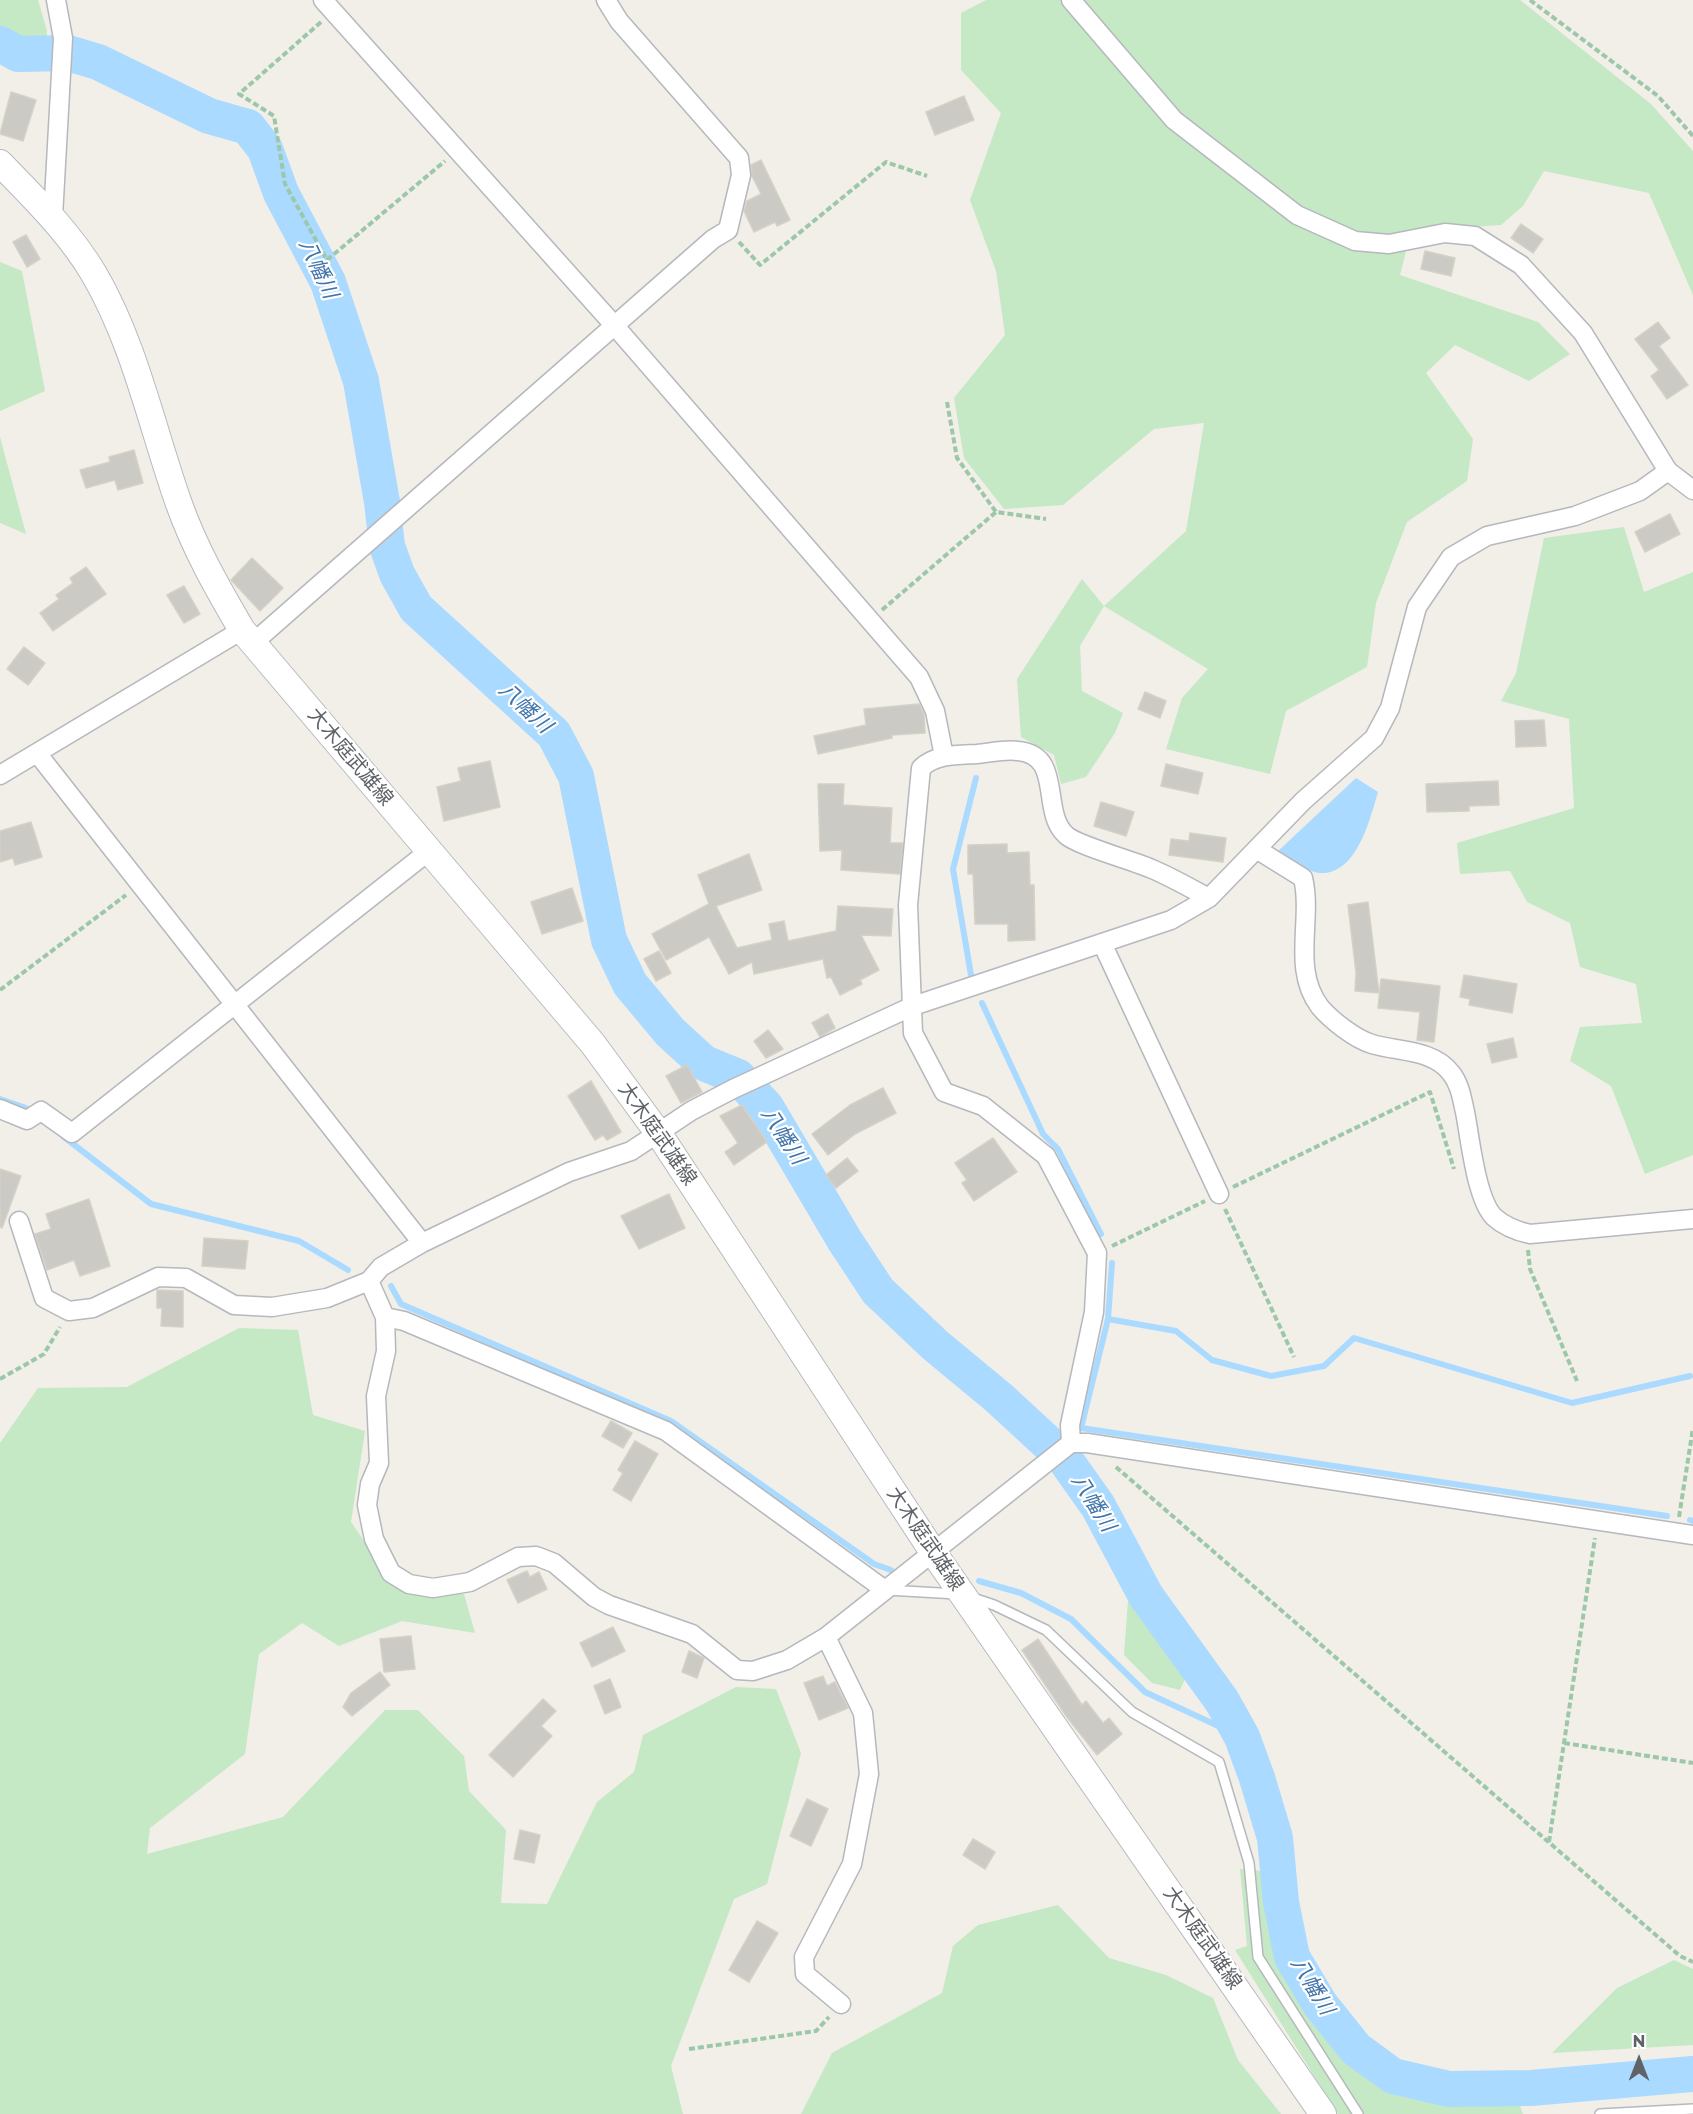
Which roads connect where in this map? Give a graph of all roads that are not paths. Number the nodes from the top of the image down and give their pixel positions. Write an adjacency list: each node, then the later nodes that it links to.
1 (56, 0): 6 (street)
2 (606, 0): 7 (street)
3 (1071, 0): 8 (street)
4 (328, 6): 7 (street)
5 (0, 163): 6 (main road, 大木庭武雄線)
6 (53, 217): 10 (main road, 大木庭武雄線)
7 (614, 325): 10 (street); 12 (street)
8 (1668, 471): 9 (street); 14 (street)
9 (1693, 490)
10 (247, 636): 11 (street); 15 (main road, 大木庭武雄線)
11 (37, 753): 13 (street); 18 (street)
12 (944, 756): 16 (street); 19 (street)
13 (0, 775)
14 (1258, 850): 16 (street); 23 (street)
15 (429, 851): 18 (street); 21 (main road, 大木庭武雄線)
16 (1209, 898): 17 (street)
17 (1102, 943): 19 (street); 22 (street)
18 (234, 1005): 20 (street); 25 (street)
19 (913, 1006): 21 (street); 28 (street)
20 (0, 1109)
21 (659, 1134): 25 (street); 30 (main road, 大木庭武雄線)
22 (1218, 1194)
23 (1693, 1219)
24 (19, 1221): 26 (street)
25 (422, 1243): 26 (street)
26 (369, 1281): 27 (street)
27 (386, 1317): 31 (street); 33 (street)
28 (1071, 1443): 29 (street); 30 (street)
29 (1685, 1534)
30 (933, 1552): 31 (street); 32 (main road, 大木庭武雄線)
31 (885, 1590): 32 (lane); 33 (street)
32 (963, 1594): 36 (main road, 大木庭武雄線); 37 (lane)
33 (826, 1637): 34 (street)
34 (841, 2004)
35 (1693, 2109): 38 (lane)
36 (1323, 2114)
37 (1358, 2114)
38 (1600, 2114)

